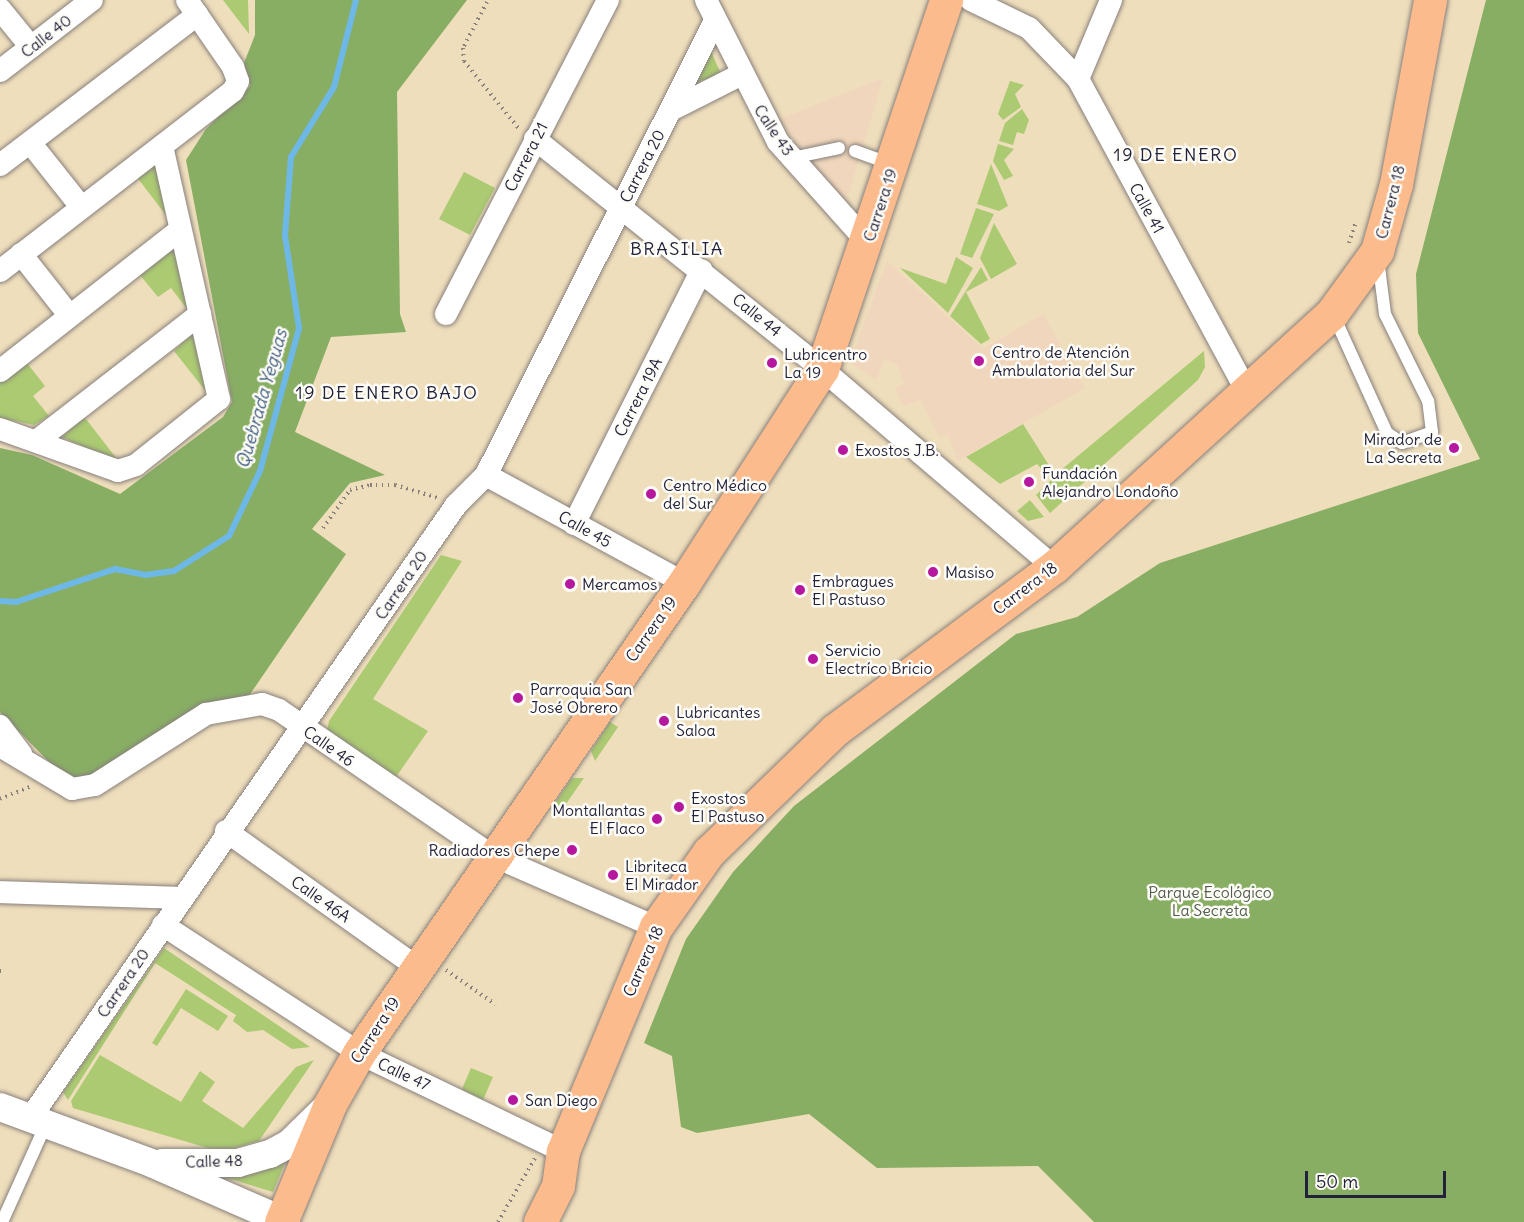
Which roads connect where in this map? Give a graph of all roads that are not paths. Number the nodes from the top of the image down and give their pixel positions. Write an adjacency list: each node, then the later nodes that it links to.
1 (92, 0): 11 (street, Calle 40)
2 (608, 0): 16 (street, Carrera 21)
3 (706, 0): 10 (street, Calle 43)
4 (946, 0): 23 (main road, Carrera 19)
5 (970, 0): 14 (street, Calle 41)
6 (1111, 0): 14 (street)
7 (1430, 0): 28 (main road, Carrera 18)
8 (192, 8): 17 (street); 18 (street)
9 (0, 9): 11 (street)
10 (715, 21): 13 (street, Calle 43); 15 (street, Carrera 20)
11 (31, 47): 12 (street, Calle 40)
12 (0, 71)
13 (740, 75): 15 (street); 21 (street, Calle 43)
14 (1078, 79): 38 (street, Calle 41)
15 (671, 110): 24 (street, Carrera 20)
16 (535, 139): 24 (street, Calle 44); 34 (street, Carrera 21)
17 (32, 145): 22 (street); 25 (street)
18 (162, 146): 25 (street); 26 (street)
19 (839, 147): 21 (lane)
20 (855, 151): 23 (lane)
21 (792, 158): 27 (street, Calle 43)
22 (1, 164)
23 (893, 165): 27 (main road, Carrera 19)
24 (621, 206): 30 (street, Calle 44); 41 (street, Carrera 20)
25 (81, 208): 29 (street)
26 (180, 230): 33 (street); 35 (street)
27 (868, 243): 36 (main road, Carrera 19)
28 (1377, 251): 32 (main road, Carrera 18); 32 (lane)
29 (21, 254): 31 (street); 35 (street)
30 (702, 270): 36 (street, Calle 44); 42 (street, Carrera 19A)
31 (0, 271)
32 (1332, 313): 38 (main road, Carrera 18)
33 (200, 314): 40 (street); 40 (street)
34 (446, 314)
35 (69, 315): 37 (street)
36 (822, 369): 43 (street, Calle 44); 44 (main road, Carrera 19)
37 (0, 371)
38 (1247, 393): 43 (main road, Carrera 18)
39 (0, 429): 40 (street)
40 (39, 440)
41 (486, 475): 42 (street, Calle 45); 46 (street, Carrera 20)
42 (574, 524): 44 (street, Calle 45)
43 (1054, 567): 54 (main road, Carrera 18)
44 (684, 583): 50 (main road, Carrera 19)
45 (0, 726): 48 (street)
46 (303, 729): 48 (street, Calle 46); 49 (street, Carrera 20); 50 (street, Calle 46)
47 (0, 746): 48 (street, Calle 46)
48 (28, 765)
49 (226, 831): 52 (street, Carrera 20); 55 (street, Calle 46A)
50 (491, 855): 54 (street, Calle 46); 55 (main road, Carrera 19)
51 (0, 892): 52 (street)
52 (180, 898): 53 (street, Carrera 20)
53 (163, 925): 56 (street, Calle 47); 59 (street, Carrera 20)
54 (656, 927): 60 (main road, Carrera 18)
55 (421, 961): 56 (main road, Carrera 19)
56 (359, 1053): 57 (main road, Carrera 19); 60 (street, Calle 47)
57 (330, 1104): 61 (street, Calle 48); 62 (main road, Carrera 19)
58 (0, 1107): 59 (street, Calle 48)
59 (38, 1120): 61 (street, Calle 48); 63 (lane)
60 (563, 1151): 64 (main road, Carrera 18); 65 (main road, Carrera 18)
61 (151, 1163): 62 (street, Calle 48)
62 (283, 1221)
63 (2, 1222)
64 (515, 1222)
65 (540, 1222)

